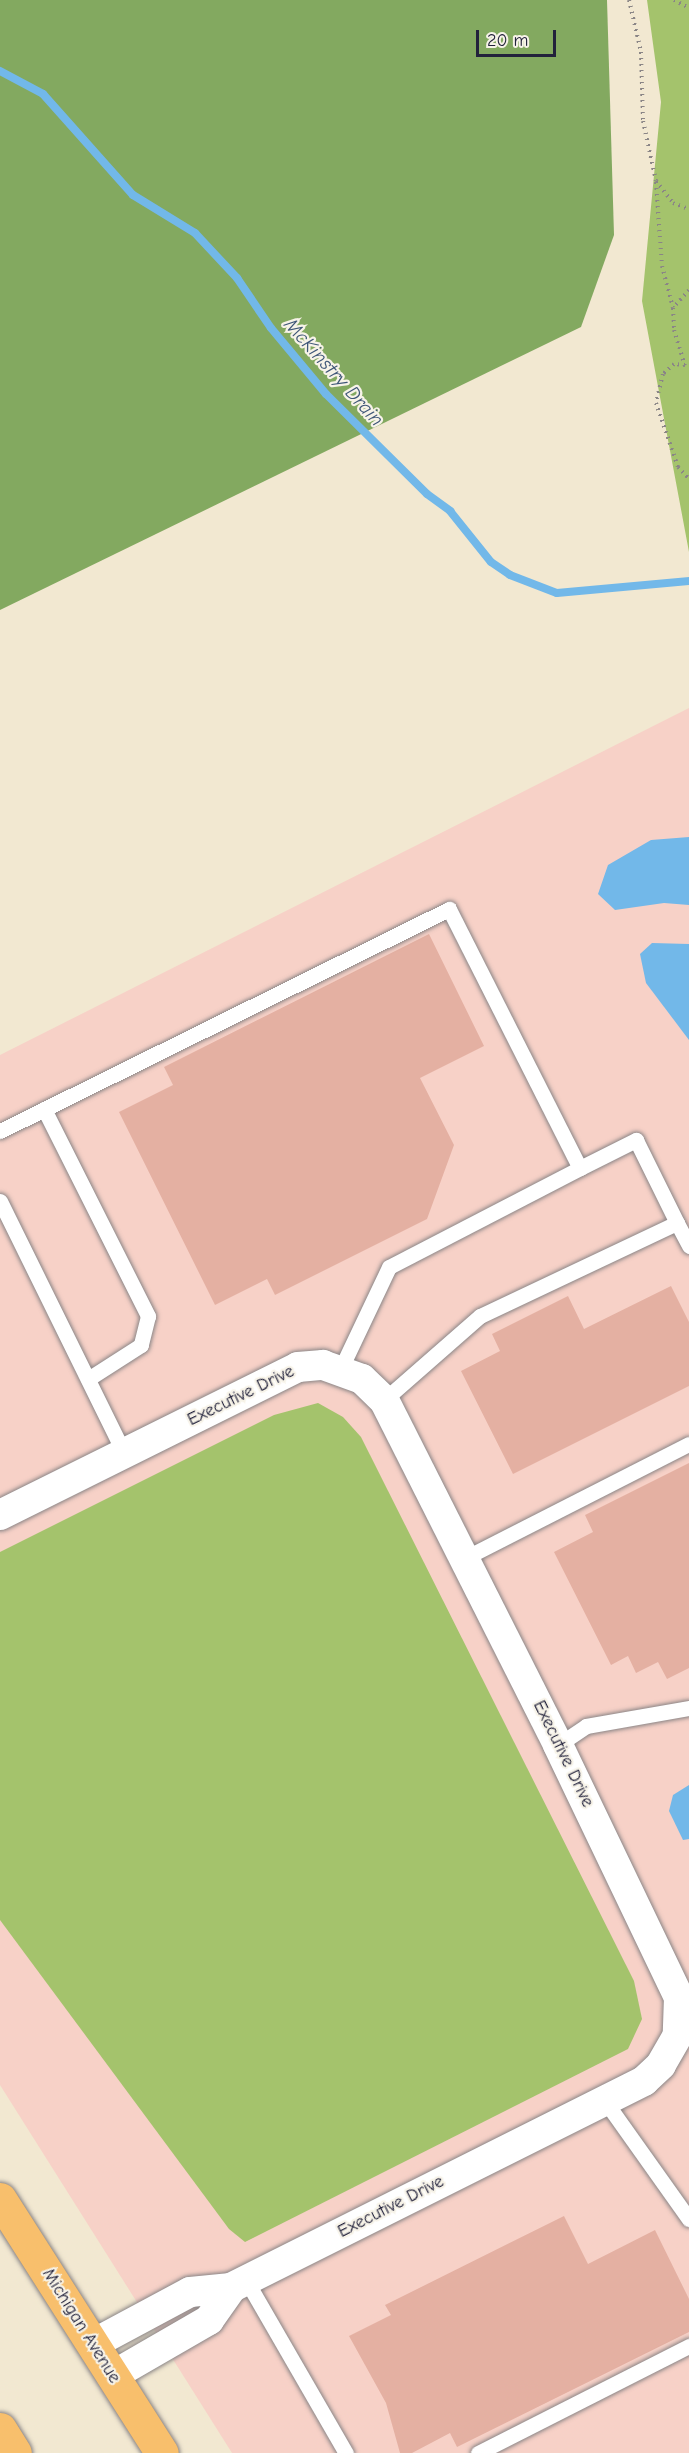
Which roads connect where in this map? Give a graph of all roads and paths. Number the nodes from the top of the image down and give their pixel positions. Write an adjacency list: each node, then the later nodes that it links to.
1 (629, 0): 4 (path)
2 (674, 0): 3 (path)
3 (689, 8)
4 (656, 181): 5 (path); 7 (path)
5 (689, 209)
6 (689, 290): 7 (path)
7 (673, 308): 8 (path)
8 (689, 479)
9 (44, 1109): 10 (lane); 11 (lane); 16 (lane)
10 (0, 1131)
11 (580, 1168): 13 (lane); 15 (lane)
12 (0, 1201): 16 (lane)
13 (677, 1223): 14 (lane); 17 (lane)
14 (689, 1246)
15 (341, 1368): 17 (street, Executive Drive); 19 (street, Executive Drive)
16 (88, 1379): 19 (lane)
17 (384, 1400): 21 (street, Executive Drive)
18 (689, 1444): 21 (lane)
19 (125, 1455): 20 (street, Executive Drive)
20 (0, 1515)
21 (465, 1558): 23 (street, Executive Drive)
22 (689, 1708): 23 (lane)
23 (558, 1745): 24 (street, Executive Drive)
24 (605, 2101): 26 (lane); 27 (street, Executive Drive)
25 (0, 2199): 28 (main road, Michigan Avenue)
26 (689, 2219)
27 (238, 2284): 28 (street, Executive Drive); 30 (street, Executive Drive); 34 (lane)
28 (93, 2344): 30 (main road, Michigan Avenue)
29 (689, 2346): 35 (lane)
30 (112, 2376): 33 (main road, Michigan Avenue)
31 (0, 2429): 32 (main road)
32 (15, 2453)
33 (162, 2453)
34 (346, 2453)
35 (478, 2453)

